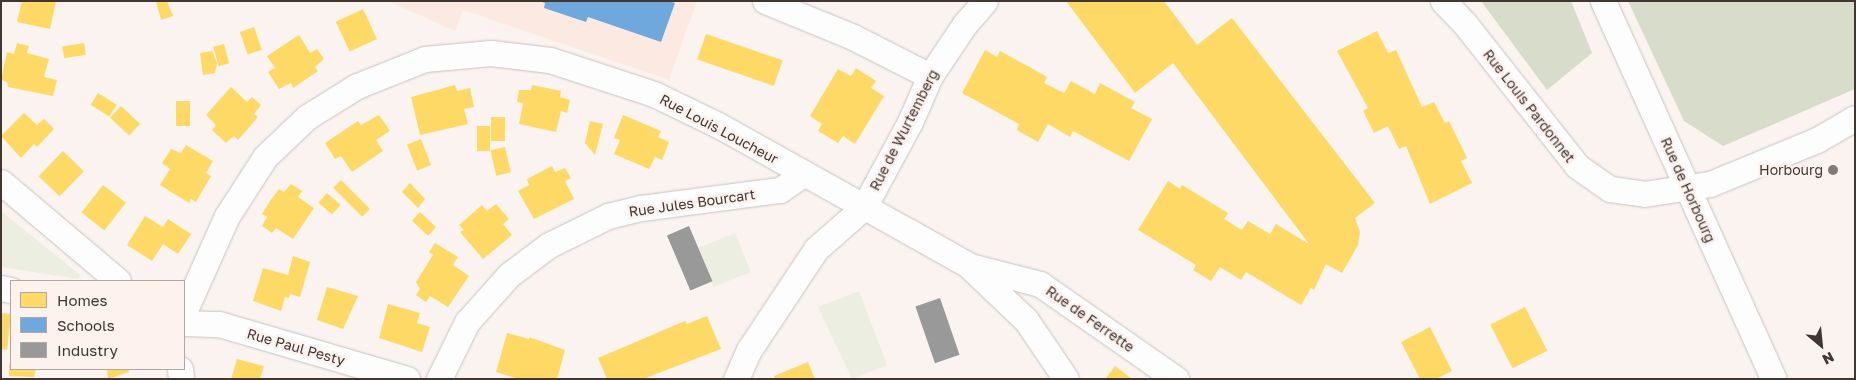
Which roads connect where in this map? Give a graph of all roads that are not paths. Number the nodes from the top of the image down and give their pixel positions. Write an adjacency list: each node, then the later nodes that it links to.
1 (765, 1): 5 (street)
2 (985, 1): 5 (street, Rue de Wurtemberg)
3 (1443, 1): 9 (street, Rue Louis Pardonnet)
4 (1603, 1): 9 (street, Rue de Horbourg)
5 (930, 76): 10 (street, Rue de Wurtemberg)
6 (1855, 118): 9 (street, Rue Louis Pardonnet)
7 (803, 174): 10 (street, Rue Louis Loucheur); 13 (street, Rue Louis Loucheur); 16 (street, Rue Jules Bourcart)
8 (1, 182): 12 (street)
9 (1688, 189): 20 (street, Rue de Horbourg)
10 (864, 207): 11 (street, Rue Louis Loucheur); 17 (street, Rue de Wurtemberg)
11 (968, 265): 18 (street, Rue Louis Loucheur); 19 (street, Rue de Ferrette)
12 (117, 280)
13 (185, 310)
14 (185, 323): 15 (street, Rue Paul Pesty)
15 (407, 379)
16 (439, 379)
17 (736, 379)
18 (1066, 379)
19 (1176, 379)
20 (1774, 379)

